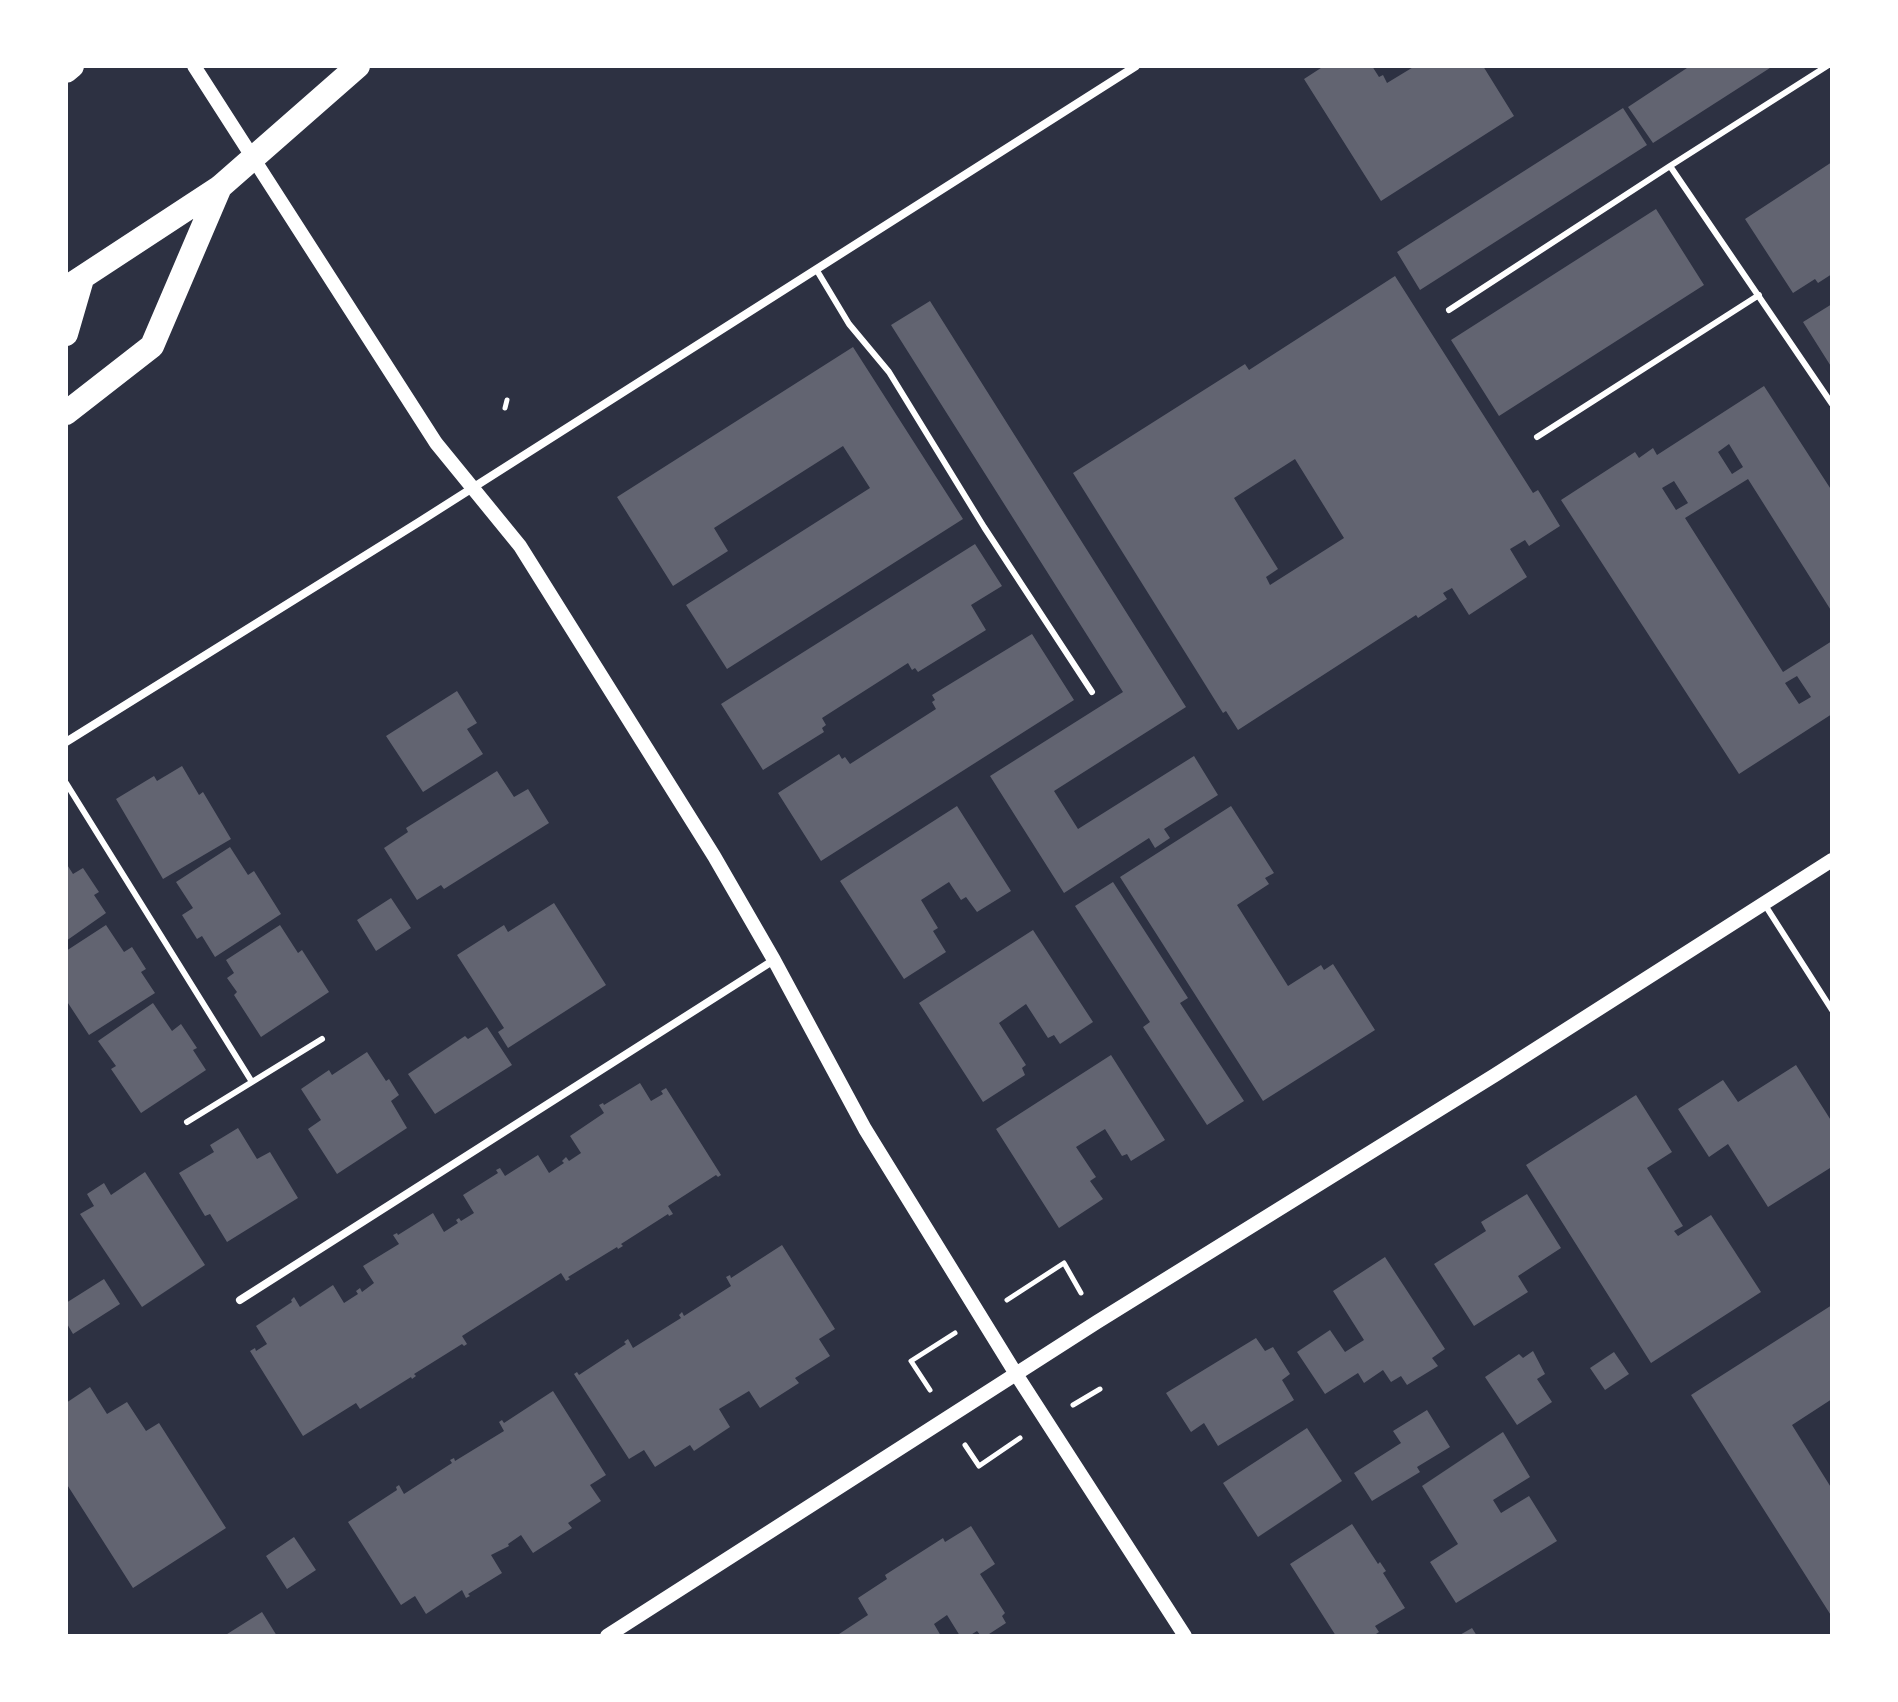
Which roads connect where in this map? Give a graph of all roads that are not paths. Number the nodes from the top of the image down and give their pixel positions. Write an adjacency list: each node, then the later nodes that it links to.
1 (72, 66): 6 (highway)
2 (194, 66): 17 (street)
3 (358, 66): 8 (highway)
4 (1136, 66): 9 (street)
5 (1827, 66): 7 (lane)
6 (66, 71)
7 (1670, 166): 11 (lane); 12 (lane)
8 (220, 187): 10 (highway); 15 (highway)
9 (816, 269): 17 (street); 18 (lane)
10 (74, 283): 13 (highway)
11 (1759, 295): 14 (lane); 16 (lane)
12 (1449, 310)
13 (66, 334)
14 (1832, 404)
15 (66, 413)
16 (1537, 437)
17 (473, 487): 19 (street); 23 (street)
18 (1092, 692)
19 (66, 742)
20 (66, 783): 26 (lane)
21 (1832, 860): 22 (street)
22 (1763, 903): 24 (lane); 29 (street)
23 (774, 960): 28 (street); 29 (street)
24 (1832, 1010)
25 (322, 1039): 26 (lane)
26 (252, 1082): 27 (lane)
27 (187, 1122)
28 (240, 1300)
29 (1016, 1374): 30 (street); 31 (street)
30 (607, 1636)
31 (1185, 1636)

